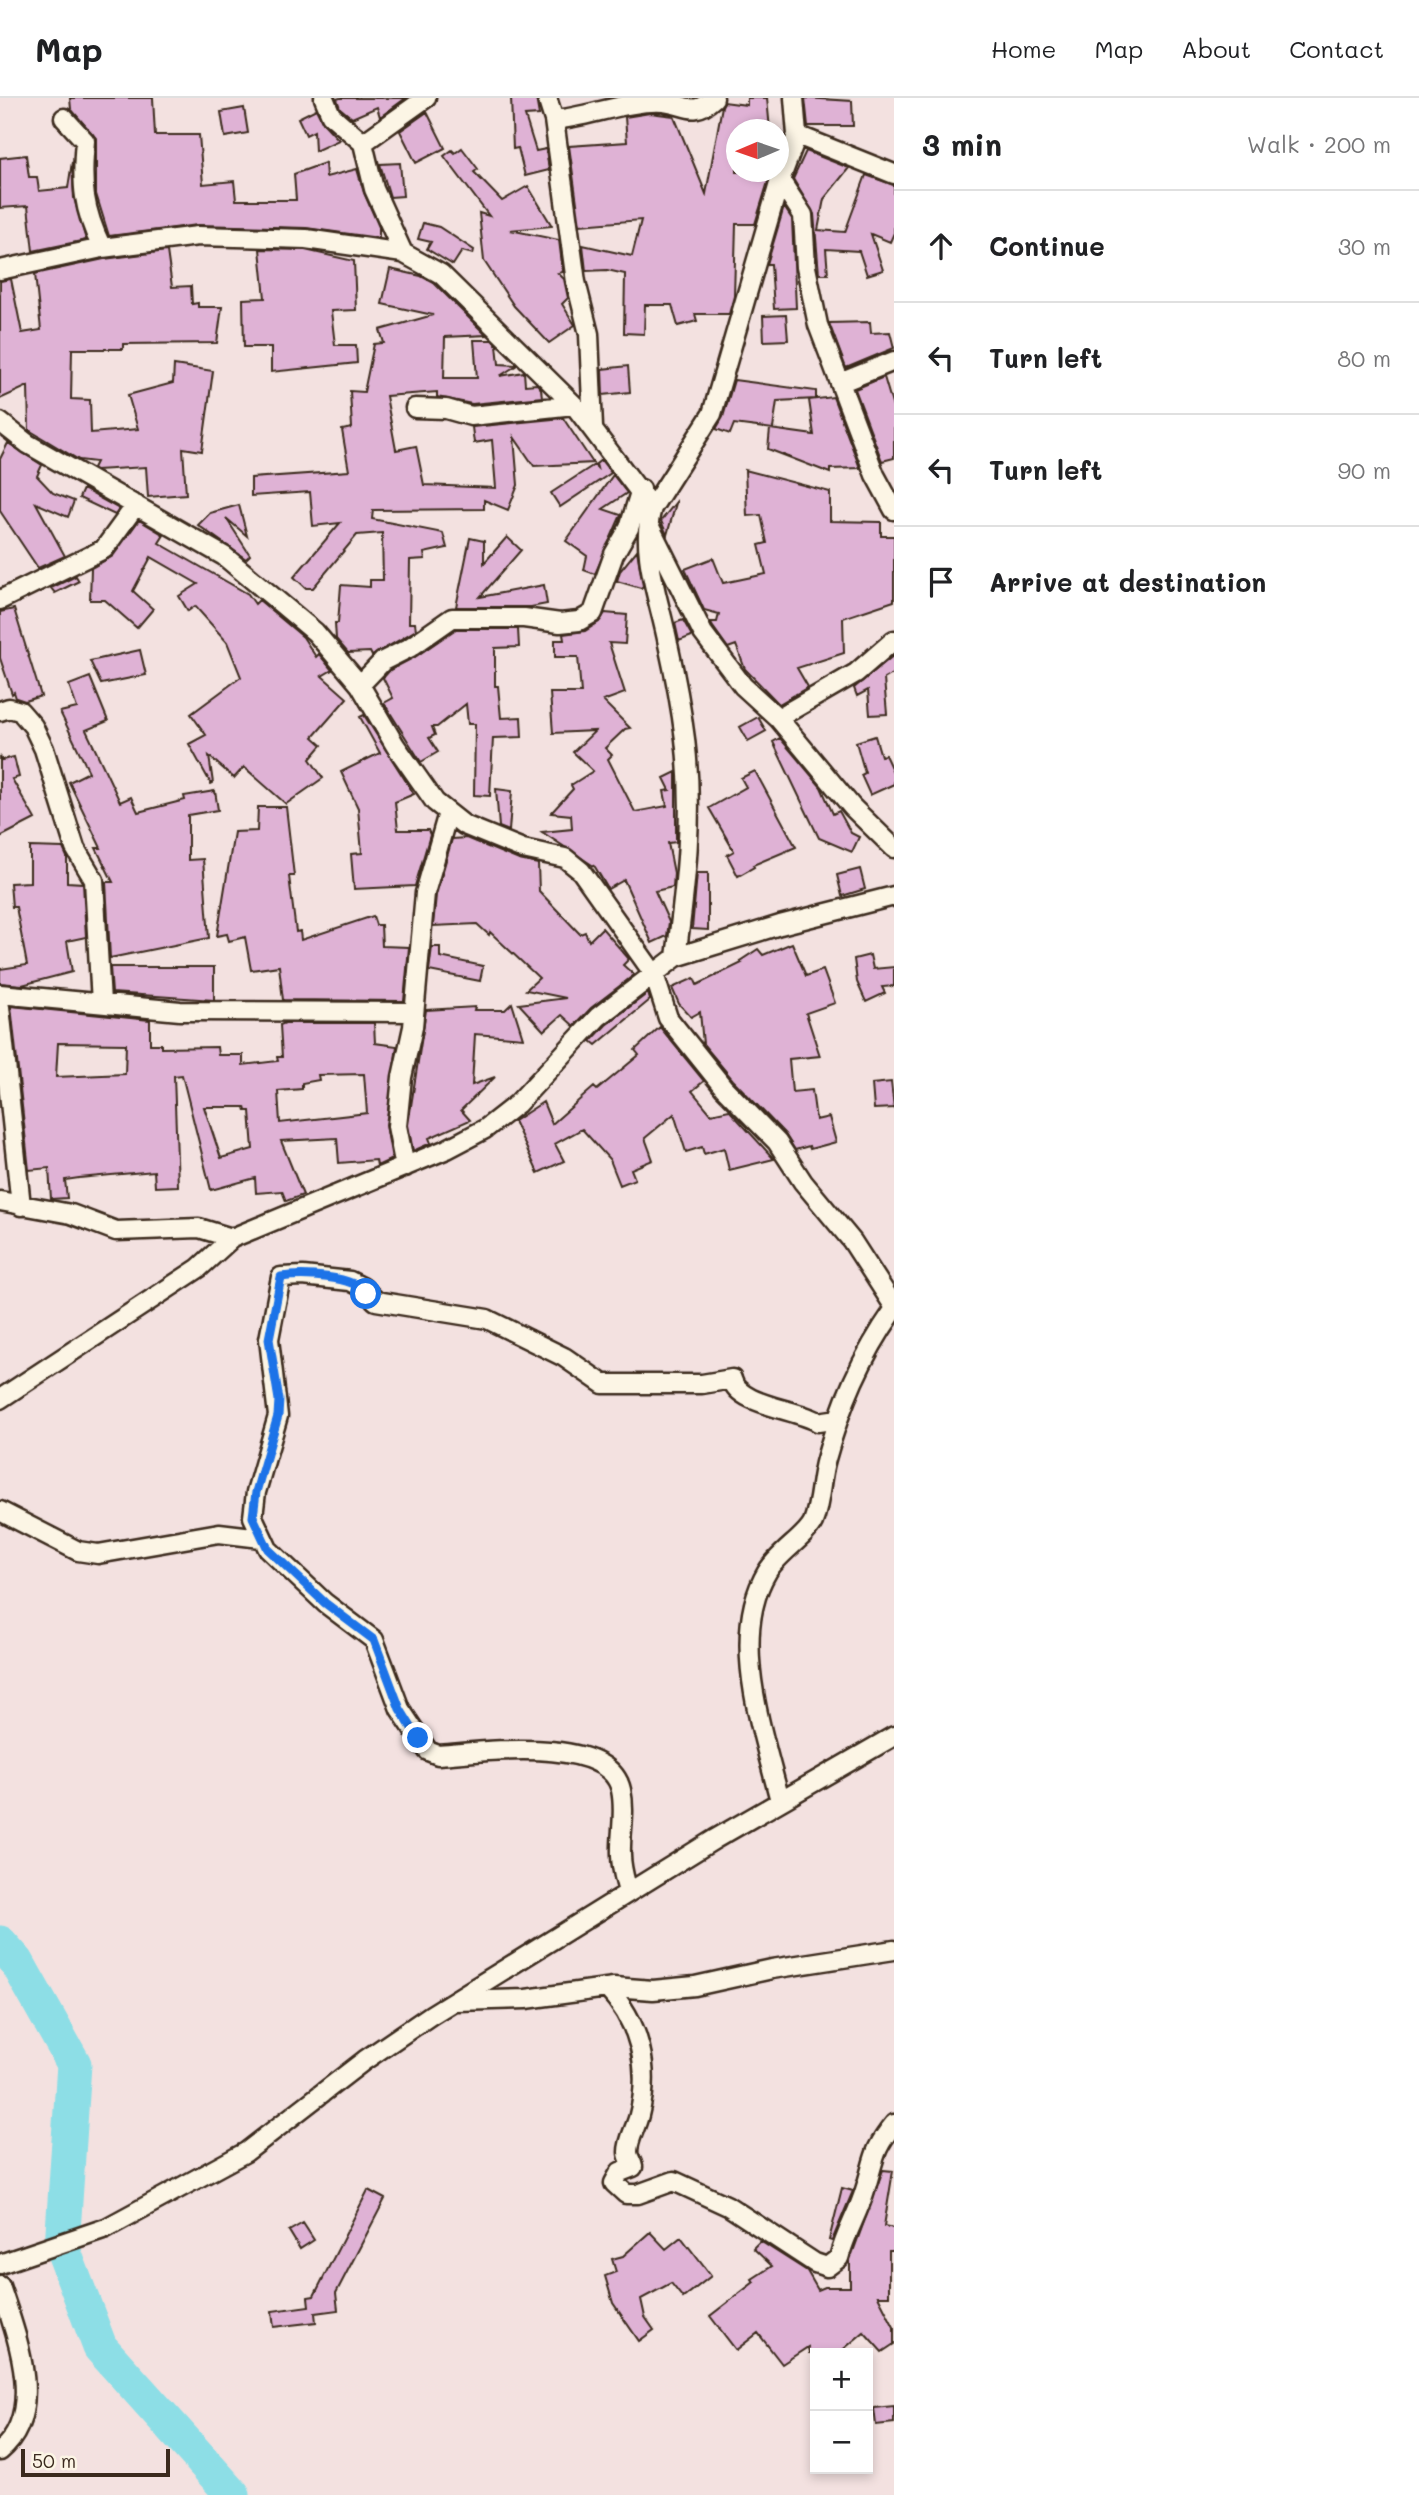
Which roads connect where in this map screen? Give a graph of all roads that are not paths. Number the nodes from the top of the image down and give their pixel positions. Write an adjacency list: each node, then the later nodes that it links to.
1 (324, 98): 9 (street)
2 (426, 98): 9 (street)
3 (547, 98): 7 (street)
4 (714, 98): 7 (street)
5 (794, 98): 8 (street)
6 (64, 118): 14 (street)
7 (554, 120): 22 (street)
8 (797, 135): 10 (street); 11 (street)
9 (363, 143): 15 (street)
10 (789, 156)
11 (894, 174)
12 (779, 182): 26 (street)
13 (781, 182): 18 (street)
14 (102, 248): 15 (street); 16 (street)
15 (403, 254): 19 (street)
16 (0, 270)
17 (894, 361): 18 (street)
18 (842, 382): 25 (street)
19 (574, 405): 20 (street); 22 (street)
20 (415, 408)
21 (0, 422): 24 (street)
22 (593, 427): 23 (street)
23 (641, 489): 26 (street); 29 (street)
24 (136, 505): 27 (street); 29 (street)
25 (894, 510)
26 (650, 515): 31 (street); 35 (street)
27 (0, 600)
28 (894, 640): 31 (street)
29 (360, 685): 32 (street)
30 (0, 712): 38 (street)
31 (778, 718): 33 (street)
32 (448, 813): 36 (street); 40 (street)
33 (894, 848)
34 (894, 896): 35 (street)
35 (676, 957): 36 (street)
36 (654, 974): 41 (street); 45 (street)
37 (0, 994): 38 (street)
38 (101, 1003): 40 (street)
39 (0, 1007): 43 (street)
40 (414, 1012): 41 (street)
41 (405, 1167): 44 (street)
42 (0, 1201): 43 (street)
43 (21, 1206): 44 (street)
44 (232, 1238): 46 (street)
45 (894, 1308): 47 (street)
46 (0, 1399)
47 (838, 1419): 49 (street); 51 (street)
48 (0, 1511): 49 (street)
49 (261, 1538): 52 (street)
50 (894, 1736): 51 (street)
51 (780, 1801): 52 (street)
52 (628, 1892): 55 (street)
53 (894, 1950): 54 (street)
54 (607, 1988): 55 (street); 56 (street)
55 (456, 2001): 57 (street)
56 (894, 2124)
57 (0, 2264)
58 (0, 2286): 59 (street)
59 (0, 2451)

